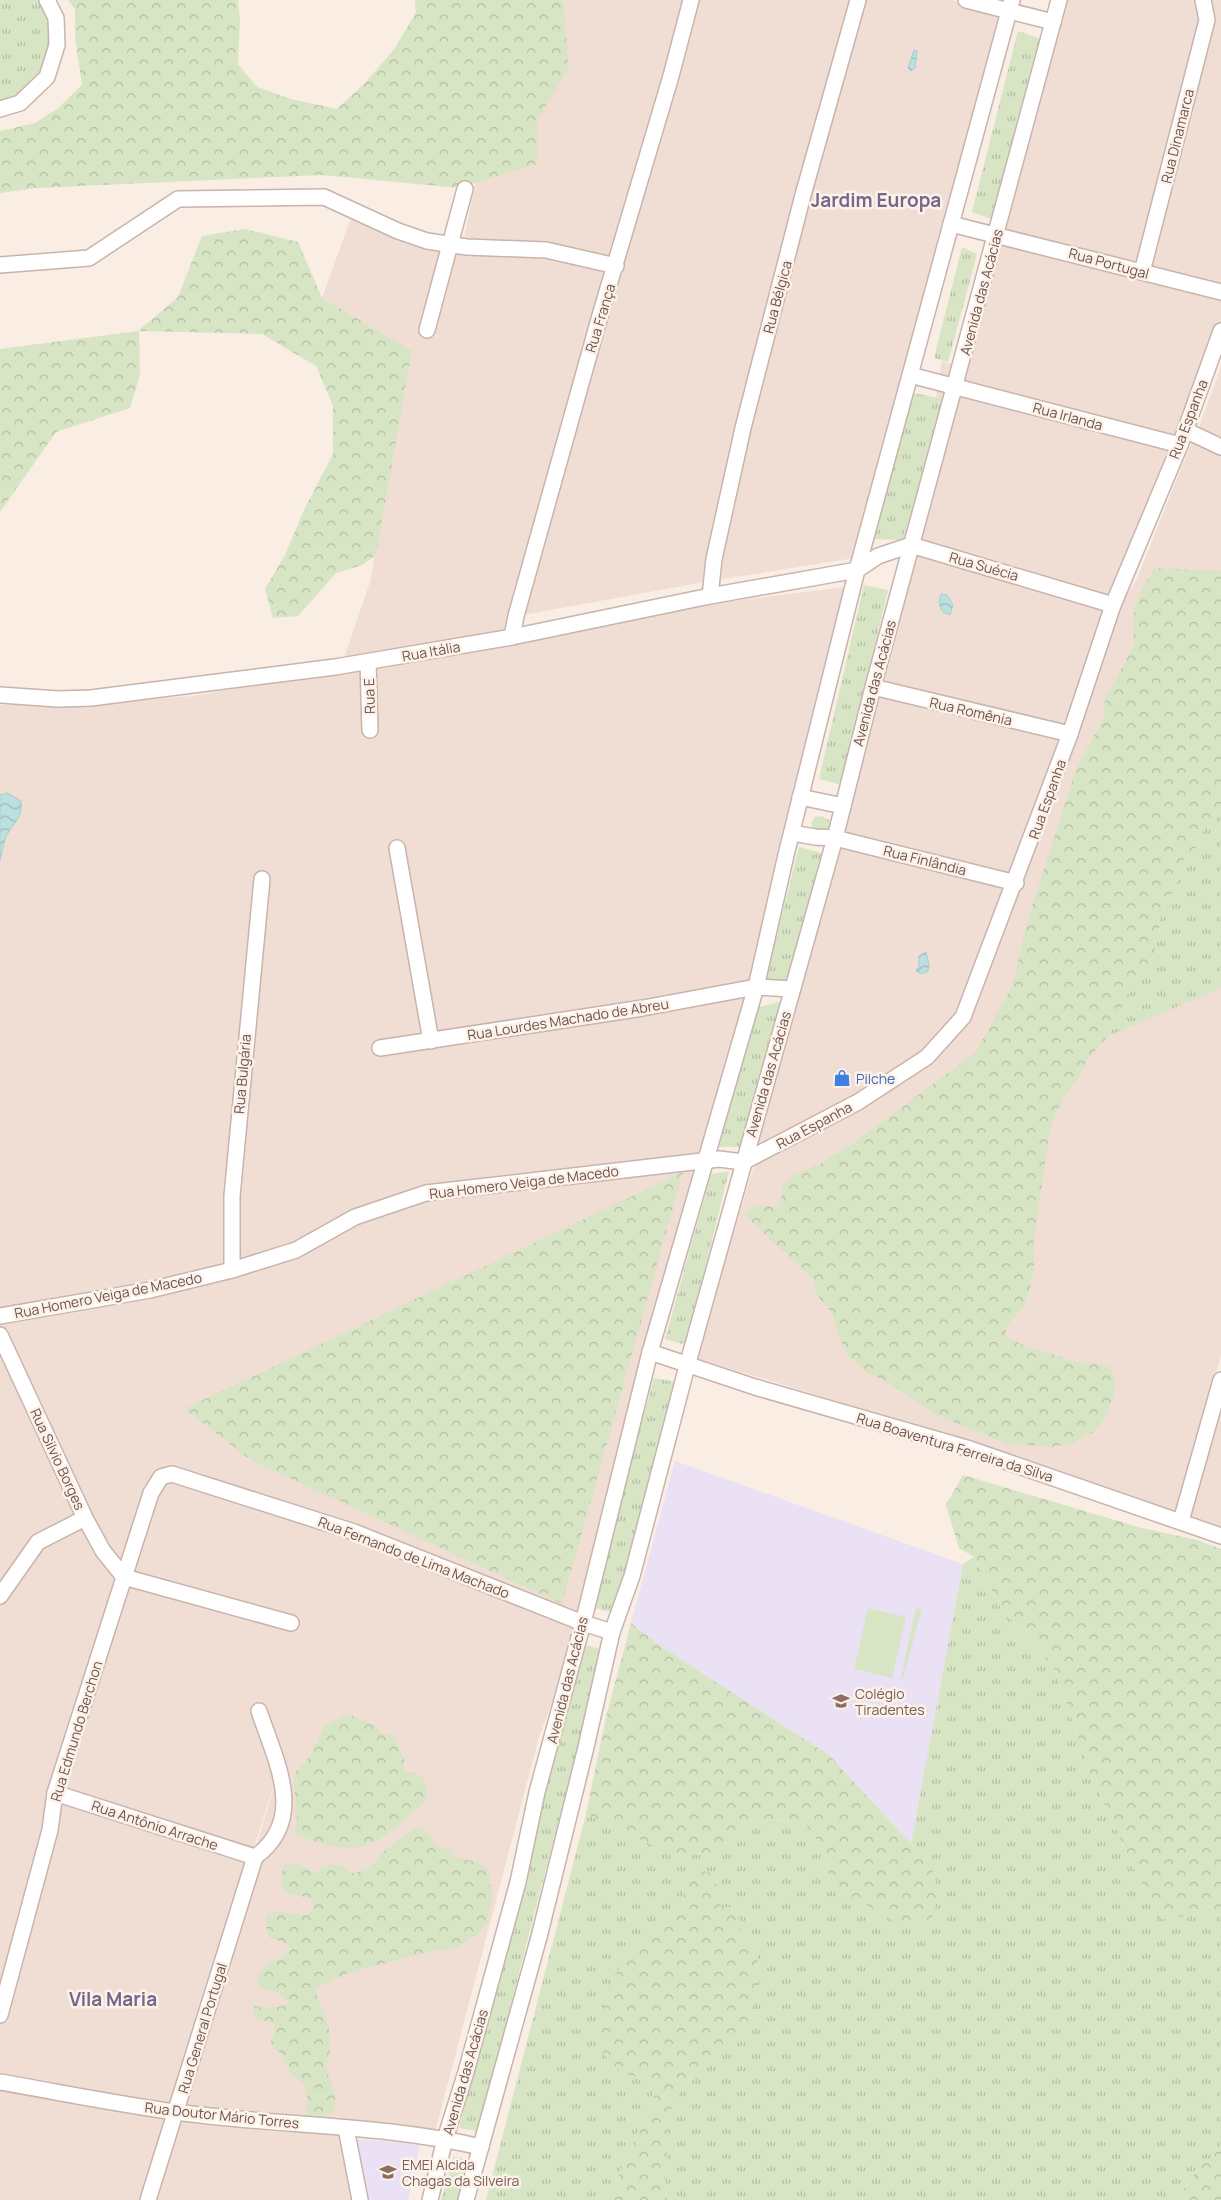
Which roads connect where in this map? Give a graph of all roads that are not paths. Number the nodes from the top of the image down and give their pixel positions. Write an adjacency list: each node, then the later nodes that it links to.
1 (47, 0): 9 (street)
2 (691, 0): 15 (street, Rua França)
3 (858, 0): 27 (street, Rua Bélgica)
4 (966, 0): 7 (street)
5 (1059, 0): 8 (street, Avenida das Acácias)
6 (1203, 0): 16 (street, Rua Dinamarca)
7 (1010, 6): 8 (street); 11 (street, Avenida das Acácias)
8 (1053, 22): 12 (street, Avenida das Acácias)
9 (0, 109)
10 (465, 189): 13 (street)
11 (951, 224): 12 (street, Rua Portugal); 20 (street, Avenida das Acácias)
12 (996, 234): 16 (street, Rua Portugal); 21 (street, Avenida das Acácias)
13 (450, 245): 14 (street); 15 (street); 18 (street)
14 (0, 265)
15 (616, 266): 29 (street, Rua França)
16 (1142, 272): 17 (street, Rua Portugal)
17 (1221, 292)
18 (427, 330)
19 (1221, 330): 22 (street, Rua Espanha)
20 (910, 375): 21 (street, Rua Irlanda); 26 (street, Avenida das Acácias)
21 (956, 387): 23 (street, Rua Irlanda); 25 (street, Avenida das Acácias)
22 (1185, 430): 23 (street, Rua Espanha); 24 (street)
23 (1180, 445): 28 (street, Rua Espanha)
24 (1221, 447)
25 (911, 545): 26 (street); 28 (street, Rua Suécia); 31 (street, Avenida das Acácias)
26 (857, 570): 27 (street, Rua Itália); 35 (street, Avenida das Acácias)
27 (710, 596): 29 (street, Rua Itália)
28 (1113, 605): 34 (street, Rua Espanha)
29 (512, 637): 30 (street, Rua Itália)
30 (368, 662): 32 (street, Rua Itália); 33 (street, Rua E)
31 (873, 687): 34 (street, Rua Romênia); 36 (street, Avenida das Acácias)
32 (0, 695)
33 (370, 730)
34 (1070, 734): 41 (street, Rua Espanha)
35 (800, 796): 36 (street); 37 (street, Avenida das Acácias)
36 (842, 806): 38 (street, Avenida das Acácias)
37 (792, 832): 38 (street, Rua Finlândia); 42 (street, Avenida das Acácias)
38 (835, 838): 41 (street, Rua Finlândia); 43 (street, Avenida das Acácias)
39 (398, 848): 44 (street)
40 (262, 879): 48 (street, Rua Bulgária)
41 (1016, 883): 47 (street, Rua Espanha)
42 (756, 987): 43 (street, Rua Lourdes Machado de Abreu); 44 (street, Rua Lourdes Machado de Abreu); 46 (street, Avenida das Acácias)
43 (792, 989): 47 (street, Avenida das Acácias)
44 (431, 1041): 45 (street, Rua Lourdes Machado de Abreu)
45 (380, 1048)
46 (713, 1160): 47 (street, Rua Homero Veiga de Macedo); 48 (street, Rua Homero Veiga de Macedo); 51 (street, Avenida das Acácias)
47 (743, 1162): 52 (street, Avenida das Acácias)
48 (232, 1270): 49 (street, Rua Homero Veiga de Macedo)
49 (0, 1316)
50 (0, 1335): 55 (street, Rua Silvio Borges)
51 (650, 1352): 52 (street); 61 (street, Avenida das Acácias)
52 (687, 1366): 56 (street, Rua Boaventura Ferreira da Silva); 62 (street, Avenida das Acácias)
53 (1220, 1390): 56 (street)
54 (186, 1478): 58 (street, Rua Edmundo Berchon); 61 (street, Rua Fernando de Lima Machado)
55 (85, 1518): 58 (street, Rua Silvio Borges); 59 (street)
56 (1181, 1521): 57 (street, Rua Boaventura Ferreira da Silva)
57 (1221, 1536)
58 (124, 1577): 60 (street); 64 (street, Rua Edmundo Berchon)
59 (0, 1596)
60 (291, 1623)
61 (583, 1623): 62 (street, Rua Fernando de Lima Machado); 70 (street, Avenida das Acácias)
62 (612, 1632): 71 (street, Avenida das Acácias)
63 (259, 1711): 65 (street)
64 (55, 1793): 65 (street, Rua Antônio Arrache); 66 (street, Rua Edmundo Berchon)
65 (255, 1857): 68 (street, Rua General Portugal)
66 (0, 2015)
67 (0, 2082): 68 (street, Rua Doutor Mário Torres)
68 (176, 2112): 69 (street, Rua Doutor Mário Torres); 72 (street, Rua General Portugal)
69 (346, 2128): 70 (street, Rua Doutor Mário Torres); 73 (street)
70 (445, 2139): 71 (street, Rua Doutor Mário Torres); 74 (street, Avenida das Acácias)
71 (481, 2147): 75 (street, Avenida das Acácias)
72 (148, 2200)
73 (360, 2200)
74 (430, 2200)
75 (466, 2200)

